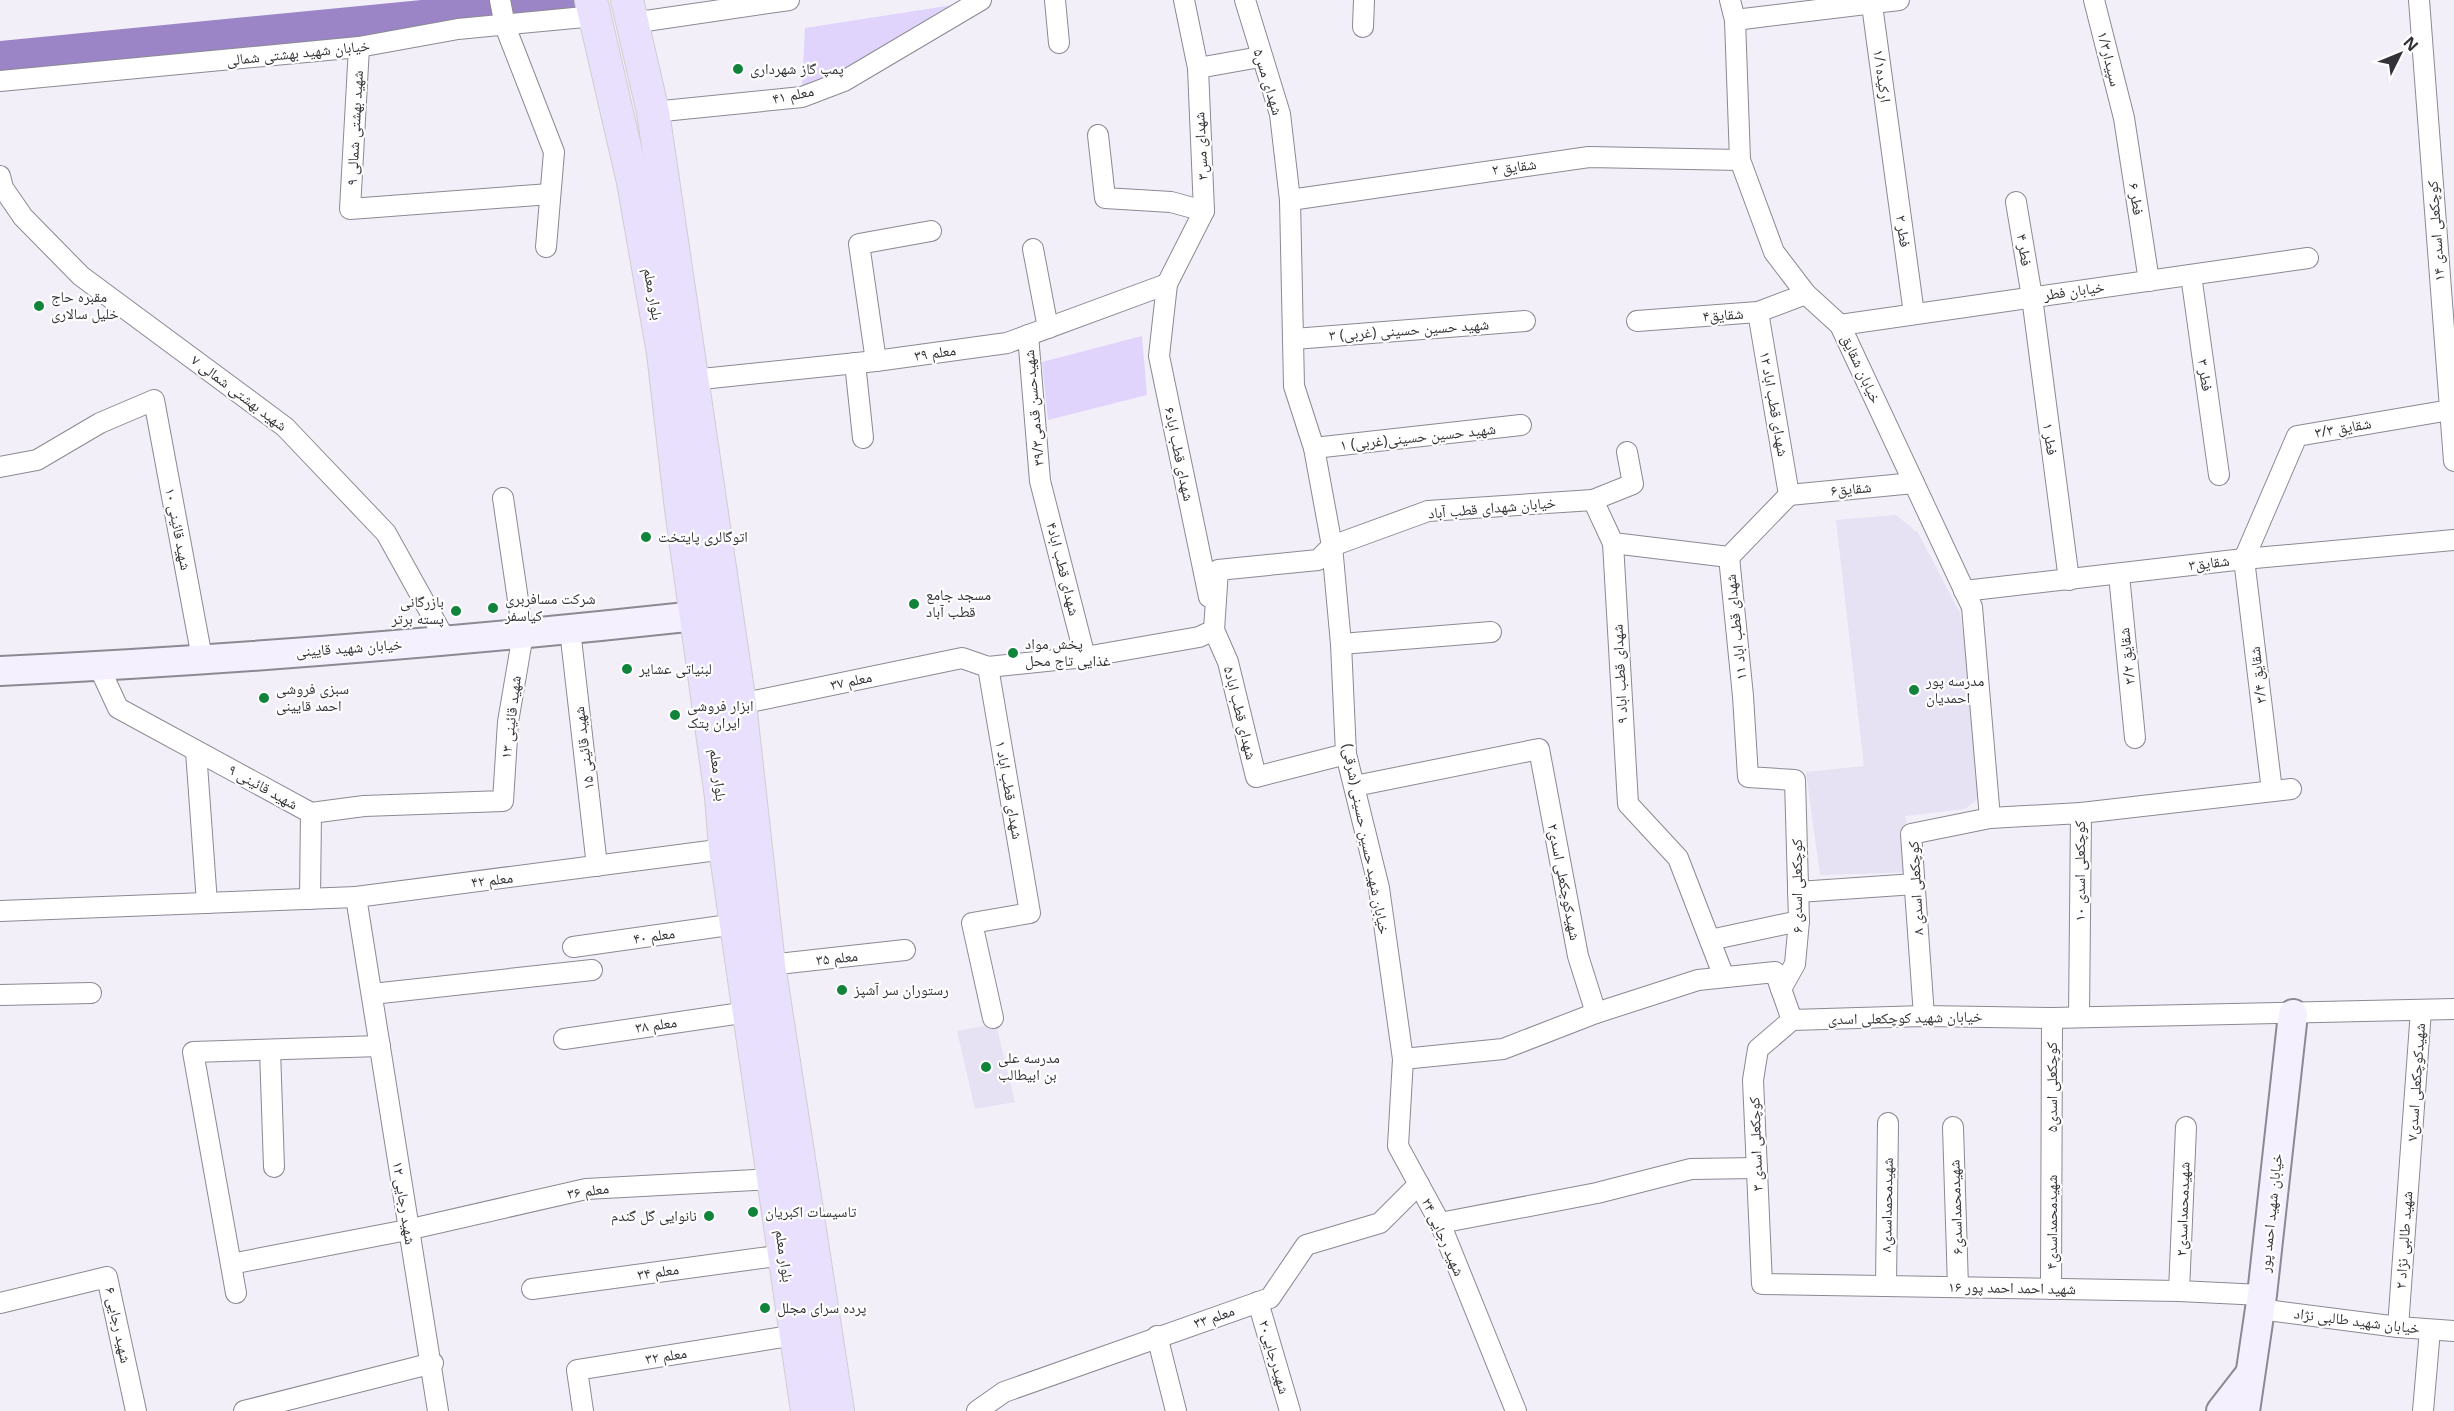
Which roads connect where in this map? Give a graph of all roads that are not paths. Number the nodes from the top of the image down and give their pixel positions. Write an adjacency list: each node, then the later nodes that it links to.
1 (500, 0): 17 (street)
2 (789, 0): 13 (street)
3 (981, 0): 24 (street, معلم ۴۱)
4 (1055, 0): 19 (street)
5 (1184, 0): 22 (street, شهدای مس۳)
6 (1245, 0): 21 (street, شهدای مس۵)
7 (1364, 0): 18 (street)
8 (1730, 0): 16 (street, خیابان شقایق)
9 (1899, 0): 12 (street)
10 (2094, 0): 25 (street, سپیدار۱/۳)
11 (2419, 0): 51 (street, کوچکعلی اسدی ۱۴)
12 (1872, 5): 16 (street); 27 (street, ارکیده۱/۱)
13 (713, 6): 15 (street)
14 (593, 8): 17 (street, خیابان شهید بهشتی شمالی); 53 (main road, بلوار معلم)
15 (630, 11): 24 (main road, بلوار معلم)
16 (1735, 20): 28 (street, خیابان شقایق)
17 (505, 26): 20 (street, خیابان شهید بهشتی شمالی); 30 (street)
18 (1363, 27)
19 (1059, 43)
20 (359, 47): 23 (street, خیابان شهید بهشتی شمالی); 30 (street, شهید بهشتی شمالی ۹)
21 (1260, 57): 22 (street); 31 (street, شهدای مس۵)
22 (1198, 69): 33 (street, شهدای مس۳)
23 (0, 81)
24 (653, 112): 53 (main road, بلوار معلم)
25 (2124, 118): 39 (street, فطر ۶)
26 (1098, 135): 33 (street)
27 (1892, 148): 44 (street, فطر ۲)
28 (1740, 160): 31 (street, شقایق ۲); 41 (street, خیابان شقایق)
29 (0, 176): 81 (street, شهید بهشتی شمالی ۷)
30 (550, 194): 35 (street)
31 (1290, 200): 50 (street, شهدای مس۵)
32 (2016, 202): 42 (street, فطر ۴)
33 (1204, 211): 40 (street, شهدای مس۳)
34 (931, 231): 52 (street)
35 (546, 247)
36 (1033, 249): 48 (street)
37 (2308, 258): 38 (street, خیابان فطر)
38 (2191, 275): 39 (street, خیابان فطر); 62 (street, فطر ۳)
39 (2149, 281): 42 (street, خیابان فطر)
40 (1167, 284): 48 (street, معلم ۳۹); 77 (street, شهدای قطب اباد۶)
41 (1806, 294): 43 (street, شقایق۴); 47 (street, خیابان شقایق)
42 (2032, 297): 44 (street, خیابان فطر); 74 (street, فطر ۱)
43 (1758, 312): 46 (street, شقایق۴); 65 (street, شهدای قطب اباد ۱۲)
44 (1914, 314): 47 (street, خیابان فطر)
45 (1525, 321): 50 (street, شهید حسین حسینی (غربی) ۳)
46 (1637, 321)
47 (1840, 325): 64 (street, خیابان شقایق)
48 (1048, 328): 49 (street, معلم ۳۹)
49 (1028, 335): 52 (street, معلم ۳۹); 63 (street, ۳۹/۳شهیدحسن قدمی)
50 (1294, 339): 58 (street, خیابان شهید حسین حسینی (شرقی))
51 (2449, 345): 55 (street, کوچکعلی اسدی ۱۴)
52 (876, 361): 54 (street, معلم ۳۹)
53 (681, 362): 54 (street, معلم ۳۹); 76 (main road, بلوار معلم); 88 (main road, بلوار معلم)
54 (855, 363): 57 (street)
55 (2450, 410): 60 (street, کوچکعلی اسدی ۱۴); 72 (street, شقایق ۳/۳)
56 (1521, 425): 58 (street, شهید حسین حسینی(غربی) ۱)
57 (863, 438)
58 (1314, 448): 70 (street, خیابان شهید حسین حسینی (شرقی))
59 (1627, 452): 67 (street, خیابان شهدای قطب آباد)
60 (2454, 461)
61 (0, 467): 84 (street, شهید قائینی ۱۰)
62 (2219, 475)
63 (1040, 481): 83 (street, شهدای قطب اباد۴)
64 (1914, 483): 65 (street, شقایق۶); 75 (street, خیابان شقایق)
65 (1789, 495): 71 (street)
66 (503, 498): 80 (street, شهید قائینی ۱۳)
67 (1593, 500): 69 (street); 70 (street, خیابان شهدای قطب آباد)
68 (2454, 540): 72 (street, شقایق۳)
69 (1613, 543): 71 (street); 111 (street, شهدای قطب اباد ۹)
70 (1332, 546): 77 (street, خیابان شهدای قطب آباد); 82 (street, خیابان شهید حسین حسینی (شرقی))
71 (1729, 557): 92 (street, شهدای قطب اباد ۱۱)
72 (2244, 559): 73 (street, شقایق۳); 95 (street, شقایق ۳/۴)
73 (2119, 574): 74 (street, شقایق۳); 89 (street, شقایق ۳/۲)
74 (2069, 580): 75 (street, شقایق۳)
75 (1968, 599): 100 (street)
76 (696, 616): 78 (street, خیابان شهید قایینی); 96 (main road, بلوار معلم)
77 (1214, 627): 83 (street); 91 (street, شهدای قطب اباد۵)
78 (570, 630): 80 (street, خیابان شهید قایینی); 102 (street, شهید قائینی ۱۵)
79 (1491, 632): 82 (street)
80 (523, 634): 81 (street, خیابان شهید قایینی); 97 (street, شهید قائینی ۱۳)
81 (446, 641): 84 (street, خیابان شهید قایینی)
82 (1341, 644): 91 (street, خیابان شهید حسین حسینی (شرقی))
83 (1086, 657): 86 (street)
84 (202, 658): 85 (street, خیابان شهید قایینی)
85 (99, 667): 87 (street, خیابان شهید قایینی); 90 (street, شهید قائینی ۹)
86 (988, 667): 88 (street, معلم ۳۷); 128 (street, شهدای قطب اباد ۱)
87 (0, 671)
88 (740, 704): 96 (main road, بلوار معلم)
89 (2135, 738)
90 (196, 751): 98 (street, شهید قائینی ۹); 107 (street)
91 (1346, 754): 93 (street, خیابان شهید حسین حسینی (شرقی))
92 (1795, 780): 104 (street, کوچکعلی اسدی ۶)
93 (1355, 786): 124 (street, شهیدکوچکعلی اسدی۲); 134 (street, خیابان شهید حسین حسینی (شرقی))
94 (2291, 789): 95 (street)
95 (2272, 791): 99 (street)
96 (735, 793): 101 (main road, بلوار معلم); 114 (main road, بلوار معلم)
97 (503, 801): 98 (street, شهید قائینی ۹)
98 (311, 813): 106 (street)
99 (2081, 813): 100 (street, کوچکعلی اسدی ۱۰); 127 (street, کوچکعلی اسدی ۱۰)
100 (1990, 818): 103 (street, کوچکعلی اسدی ۸)
101 (724, 849): 102 (street, معلم ۴۲); 110 (main road, بلوار معلم)
102 (597, 866): 105 (street, معلم ۴۲)
103 (1915, 884): 104 (street); 126 (street, کوچکعلی اسدی ۸)
104 (1798, 892): 109 (street, کوچکعلی اسدی ۶)
105 (356, 897): 106 (street, معلم ۴۲); 119 (street)
106 (310, 899): 107 (street, معلم ۴۲)
107 (207, 903): 108 (street, معلم ۴۲)
108 (0, 911)
109 (1799, 921): 111 (street); 117 (street, کوچکعلی اسدی ۶)
110 (736, 924): 112 (street, معلم ۴۰); 123 (main road, بلوار معلم)
111 (1710, 940): 116 (street)
112 (573, 947)
113 (905, 951): 114 (street, معلم ۳۵)
114 (769, 965): 170 (main road, بلوار معلم)
115 (592, 970): 119 (street)
116 (1724, 977): 117 (street); 124 (street)
117 (1781, 989): 130 (street)
118 (91, 993): 120 (street)
119 (372, 994): 132 (street, شهید رجایی ۱۲)
120 (0, 995)
121 (2454, 1009): 122 (street, خیابان شهید کوچکعلی اسدی)
122 (2421, 1010): 125 (street, خیابان شهید کوچکعلی اسدی); 138 (street, شهیدکوچکعلی اسدی۷)
123 (748, 1012): 131 (street, معلم ۳۸); 142 (main road, بلوار معلم)
124 (1596, 1013): 134 (street)
125 (2293, 1014): 127 (street, خیابان شهید کوچکعلی اسدی); 156 (street, خیابان شهید احمد پور)
126 (1924, 1016): 129 (street, خیابان شهید کوچکعلی اسدی); 130 (street, خیابان شهید کوچکعلی اسدی)
127 (2079, 1017): 129 (street, خیابان شهید کوچکعلی اسدی)
128 (993, 1018)
129 (2052, 1018): 139 (street, کوچکعلی اسدی۵)
130 (1792, 1020): 141 (street, کوچکعلی اسدی ۳)
131 (564, 1039)
132 (380, 1047): 133 (street); 145 (street, شهید رجایی ۱۲)
133 (270, 1050): 140 (street); 147 (street)
134 (1403, 1059): 143 (street, شهید رجایی ۲۴)
135 (1888, 1123): 149 (street, شهیدمحمداسدی۸)
136 (1953, 1127): 150 (street, شهیدمحمداسدی۶)
137 (2186, 1127): 153 (street, شهیدمحمداسدی۲)
138 (2410, 1154): 158 (street, شهید طالبی نژاد ۲)
139 (2052, 1156): 152 (street, شهیدمحمداسدی۴)
140 (274, 1167)
141 (1757, 1167): 144 (street); 148 (street, کوچکعلی اسدی ۳)
142 (773, 1179): 145 (street, معلم ۳۶); 146 (main road, بلوار معلم)
143 (1419, 1184): 144 (street, شهید رجایی ۲۴); 155 (street, معلم ۳۳)
144 (1440, 1223): 174 (street, شهید رجایی ۲۴)
145 (407, 1230): 147 (street, معلم ۳۶); 163 (street, شهید رجایی ۱۲)
146 (784, 1256): 151 (street, معلم ۳۴); 161 (main road, بلوار معلم)
147 (231, 1264): 154 (street)
148 (1762, 1284): 149 (street, شهید احمد احمد پور ۱۶)
149 (1886, 1286): 150 (street, شهید احمد احمد پور ۱۶)
150 (1958, 1287): 152 (street, شهید احمد احمد پور ۱۶)
151 (532, 1289)
152 (2051, 1289): 153 (street, شهید احمد احمد پور ۱۶)
153 (2179, 1291): 156 (street, شهید احمد احمد پور ۱۶)
154 (236, 1293)
155 (1258, 1302): 162 (street, معلم ۳۳); 173 (street, شهیدرجایی۲۰)
156 (2260, 1302): 158 (street, خیابان شهید طالبی نژاد); 164 (street, خیابان شهید احمد پور)
157 (0, 1303): 165 (street, شهید رجایی ۶)
158 (2398, 1327): 159 (street, خیابان شهید طالبی نژاد)
159 (2430, 1330): 160 (street, خیابان شهید طالبی نژاد); 177 (street)
160 (2454, 1331)
161 (796, 1335): 168 (street, معلم ۳۲); 169 (main road, بلوار معلم)
162 (1157, 1336): 171 (street, معلم ۳۳); 172 (street)
163 (433, 1363): 166 (street); 167 (street, شهید رجایی ۱۲)
164 (2250, 1373): 175 (street); 176 (street, خیابان شهید احمد پور)
165 (136, 1411)
166 (244, 1411)
167 (438, 1411)
168 (584, 1411)
169 (807, 1411)
170 (838, 1411)
171 (977, 1411)
172 (1176, 1411)
173 (1290, 1411)
174 (1516, 1411)
175 (2221, 1411)
176 (2245, 1411)
177 (2423, 1411)

